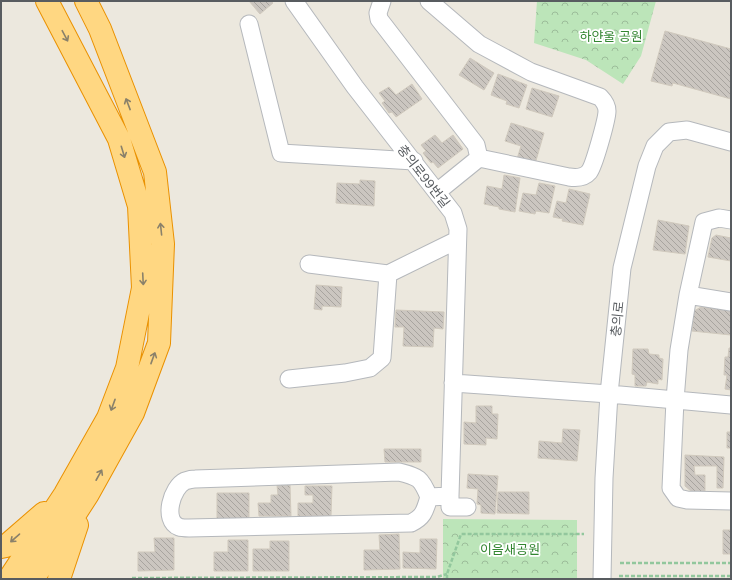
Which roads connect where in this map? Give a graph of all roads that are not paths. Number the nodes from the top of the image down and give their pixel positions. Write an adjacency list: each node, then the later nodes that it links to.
1 (47, 1): 22 (highway, one-way to 22)
2 (86, 1): 23 (highway, one-way to 2)
3 (294, 1): 9 (street, 충의로99번길)
4 (382, 1): 8 (street)
5 (429, 1): 8 (street)
6 (249, 24): 9 (street)
7 (731, 142): 19 (street, 충의로)
8 (479, 158): 10 (street)
9 (414, 161): 10 (street, 충의로99번길)
10 (437, 192): 12 (street, 충의로99번길)
11 (731, 220): 15 (street)
12 (457, 240): 14 (street); 18 (street, 충의로99번길)
13 (309, 264): 14 (street)
14 (388, 274): 17 (street)
15 (688, 295): 16 (street); 20 (street)
16 (731, 302)
17 (289, 379)
18 (453, 383): 19 (street); 24 (street, 충의로99번길)
19 (609, 394): 20 (street); 32 (street, 충의로)
20 (675, 400): 21 (street); 26 (street)
21 (731, 405)
22 (66, 494): 28 (highway, one-way to 28); 29 (highway)
23 (88, 494): 30 (highway); 31 (highway)
24 (450, 496): 25 (street); 27 (street)
25 (429, 497): 25 (street)
26 (731, 501)
27 (467, 507)
28 (1, 547)
29 (9, 579)
30 (33, 579)
31 (59, 579)
32 (602, 579)

